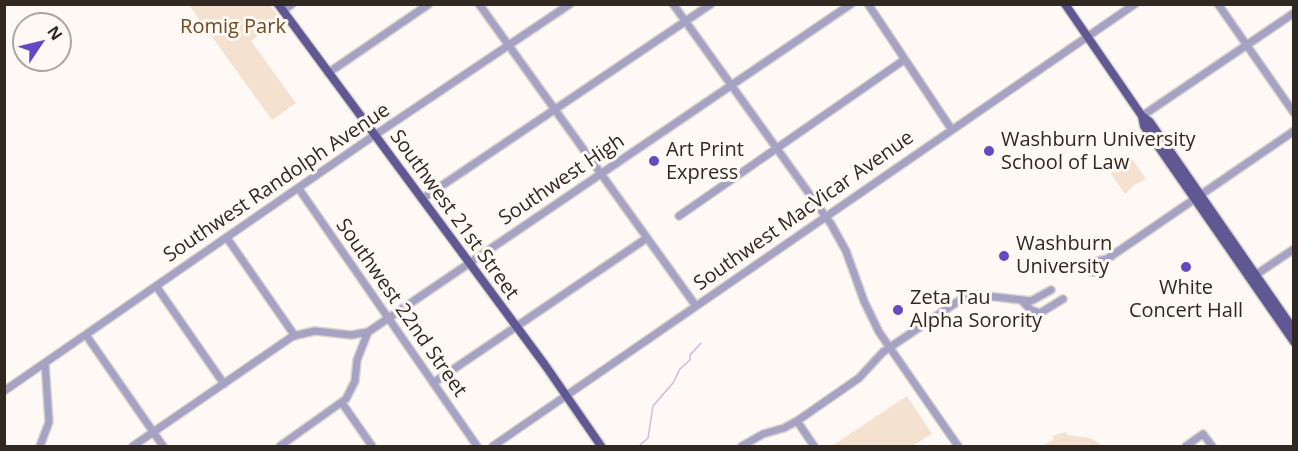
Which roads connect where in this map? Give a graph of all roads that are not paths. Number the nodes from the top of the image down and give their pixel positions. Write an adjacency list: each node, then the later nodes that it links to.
1 (292, 4): 12 (street)
2 (429, 4): 19 (street)
3 (479, 4): 16 (street)
4 (570, 4): 16 (street, Southwest Randolph Avenue)
5 (673, 4): 14 (street)
6 (711, 4): 14 (street)
7 (850, 4): 20 (street, Southwest High)
8 (867, 4): 18 (street)
9 (1065, 4): 15 (main road)
10 (1135, 4): 15 (street, Southwest MacVicar Avenue)
11 (1218, 4): 17 (street)
12 (280, 8): 19 (main road, Southwest 21st Street)
13 (1293, 13): 17 (street)
14 (686, 22): 20 (street); 21 (street)
15 (1087, 36): 23 (main road); 24 (street, Southwest MacVicar Avenue)
16 (509, 46): 21 (street); 26 (street, Southwest Randolph Avenue)
17 (1246, 46): 22 (street); 23 (street)
18 (904, 60): 24 (street); 27 (street)
19 (328, 73): 26 (main road, Southwest 21st Street)
20 (731, 85): 27 (street); 28 (street, Southwest High)
21 (555, 110): 28 (street); 31 (street)
22 (1293, 113)
23 (1142, 116): 30 (main road)
24 (951, 130): 33 (street, Southwest MacVicar Avenue)
25 (1293, 131): 30 (street)
26 (375, 135): 29 (street, Southwest Randolph Avenue); 31 (main road, Southwest 21st Street)
27 (777, 148): 32 (street); 33 (street)
28 (602, 173): 35 (street); 38 (street, Southwest High)
29 (299, 189): 34 (street, Southwest Randolph Avenue); 45 (street, Southwest 22nd Street)
30 (1198, 197): 37 (street); 39 (main road)
31 (422, 199): 38 (main road, Southwest 21st Street)
32 (679, 216)
33 (826, 216): 44 (street, Southwest MacVicar Avenue); 52 (street)
34 (227, 238): 40 (street, Southwest Randolph Avenue); 50 (street)
35 (646, 238): 44 (street); 46 (street)
36 (1293, 249): 39 (street)
37 (1107, 259)
38 (469, 263): 45 (street, Southwest High); 46 (main road, Southwest 21st Street)
39 (1253, 277): 47 (main road); 51 (main road)
40 (156, 286): 49 (street, Southwest Randolph Avenue); 55 (street)
41 (1052, 290): 43 (street)
42 (1063, 299): 43 (street)
43 (1021, 300): 52 (street)
44 (696, 306): 57 (street, Southwest MacVicar Avenue)
45 (388, 319): 48 (street, Southwest High); 54 (street, Southwest 22nd Street)
46 (515, 327): 54 (street); 57 (main road, Southwest 21st Street)
47 (1293, 330)
48 (368, 332): 50 (street, Southwest High); 58 (street)
49 (86, 335): 53 (street, Southwest Randolph Avenue); 60 (street)
50 (295, 336): 55 (street, Southwest High)
51 (1293, 342)
52 (890, 347): 59 (street); 71 (street)
53 (45, 363): 56 (street, Southwest Randolph Avenue); 61 (street)
54 (433, 383): 66 (street, Southwest 22nd Street)
55 (224, 384): 60 (street, Southwest High)
56 (4, 391)
57 (566, 396): 67 (street, Southwest MacVicar Avenue); 68 (main road, Southwest 21st Street)
58 (342, 403): 64 (street); 65 (street)
59 (796, 421): 69 (street); 70 (street)
60 (153, 433): 62 (street, Southwest High); 63 (street)
61 (40, 447)
62 (133, 447)
63 (163, 447)
64 (280, 447)
65 (372, 447)
66 (477, 447)
67 (493, 447)
68 (601, 447)
69 (742, 447)
70 (814, 447)
71 (958, 447)
72 (1186, 447): 73 (street)
73 (1212, 447)

